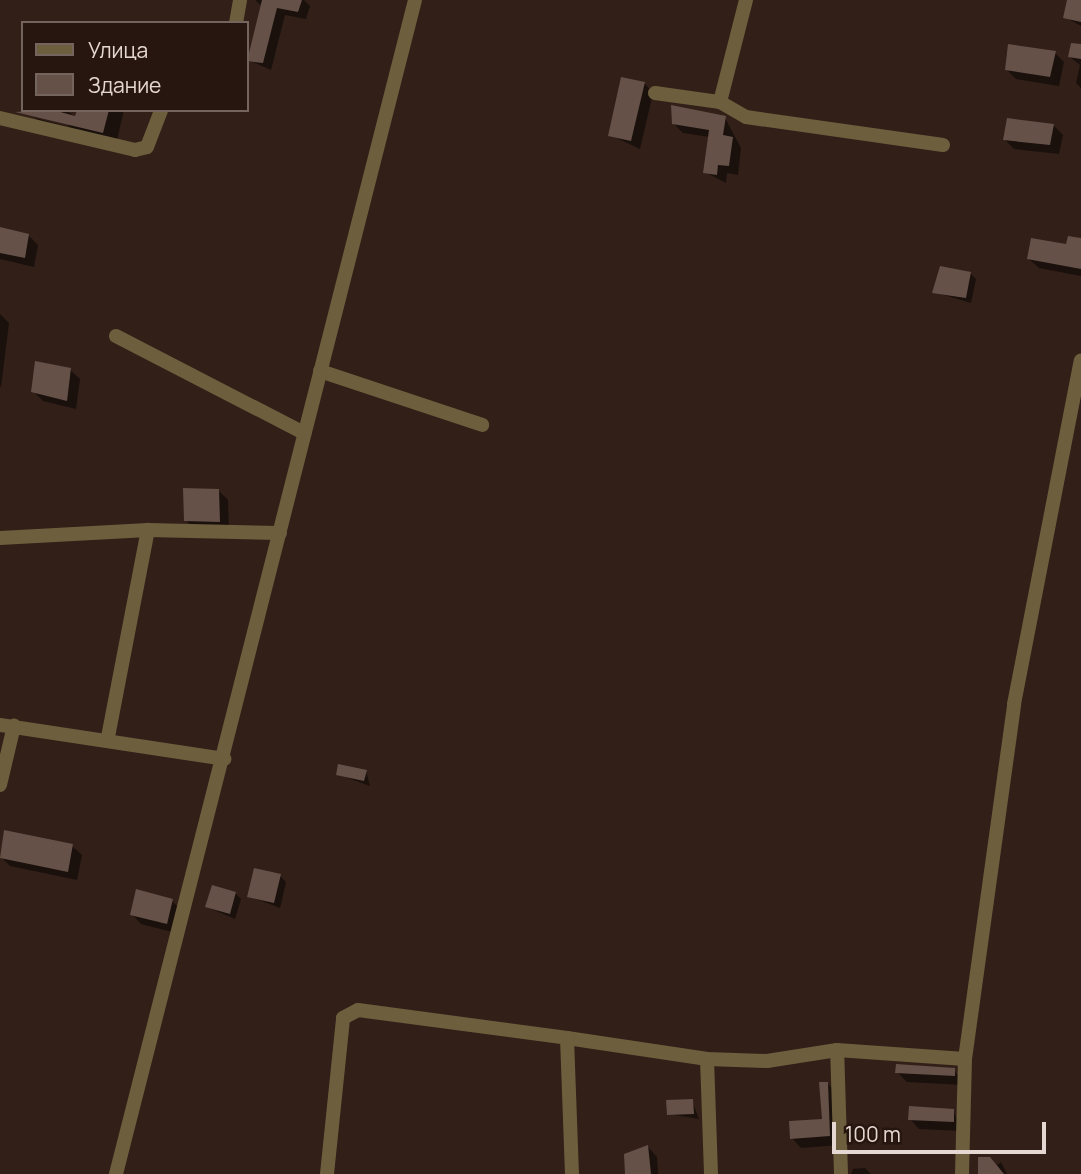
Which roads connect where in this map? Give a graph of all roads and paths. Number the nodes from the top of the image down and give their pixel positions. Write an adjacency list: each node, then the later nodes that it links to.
1 (240, 0): 4 (street)
2 (415, 0): 12 (street)
3 (747, 0): 6 (street)
4 (236, 21)
5 (655, 93): 6 (street)
6 (720, 102): 9 (street)
7 (160, 112): 8 (street)
8 (0, 118)
9 (943, 145)
10 (116, 336): 14 (street)
11 (1081, 360): 25 (street)
12 (320, 371): 13 (street); 14 (street)
13 (482, 425)
14 (304, 433): 16 (street)
15 (149, 530): 16 (street); 17 (street); 19 (street)
16 (280, 533): 20 (street)
17 (0, 538)
18 (7, 726): 19 (street); 21 (street)
19 (108, 737): 20 (street)
20 (224, 759): 26 (street)
21 (0, 785)
22 (567, 1038): 24 (street); 27 (street); 28 (street)
23 (837, 1050): 24 (street); 25 (street); 30 (street)
24 (707, 1059): 29 (street)
25 (965, 1059): 31 (street)
26 (116, 1174)
27 (327, 1174)
28 (572, 1174)
29 (711, 1174)
30 (841, 1174)
31 (962, 1174)

